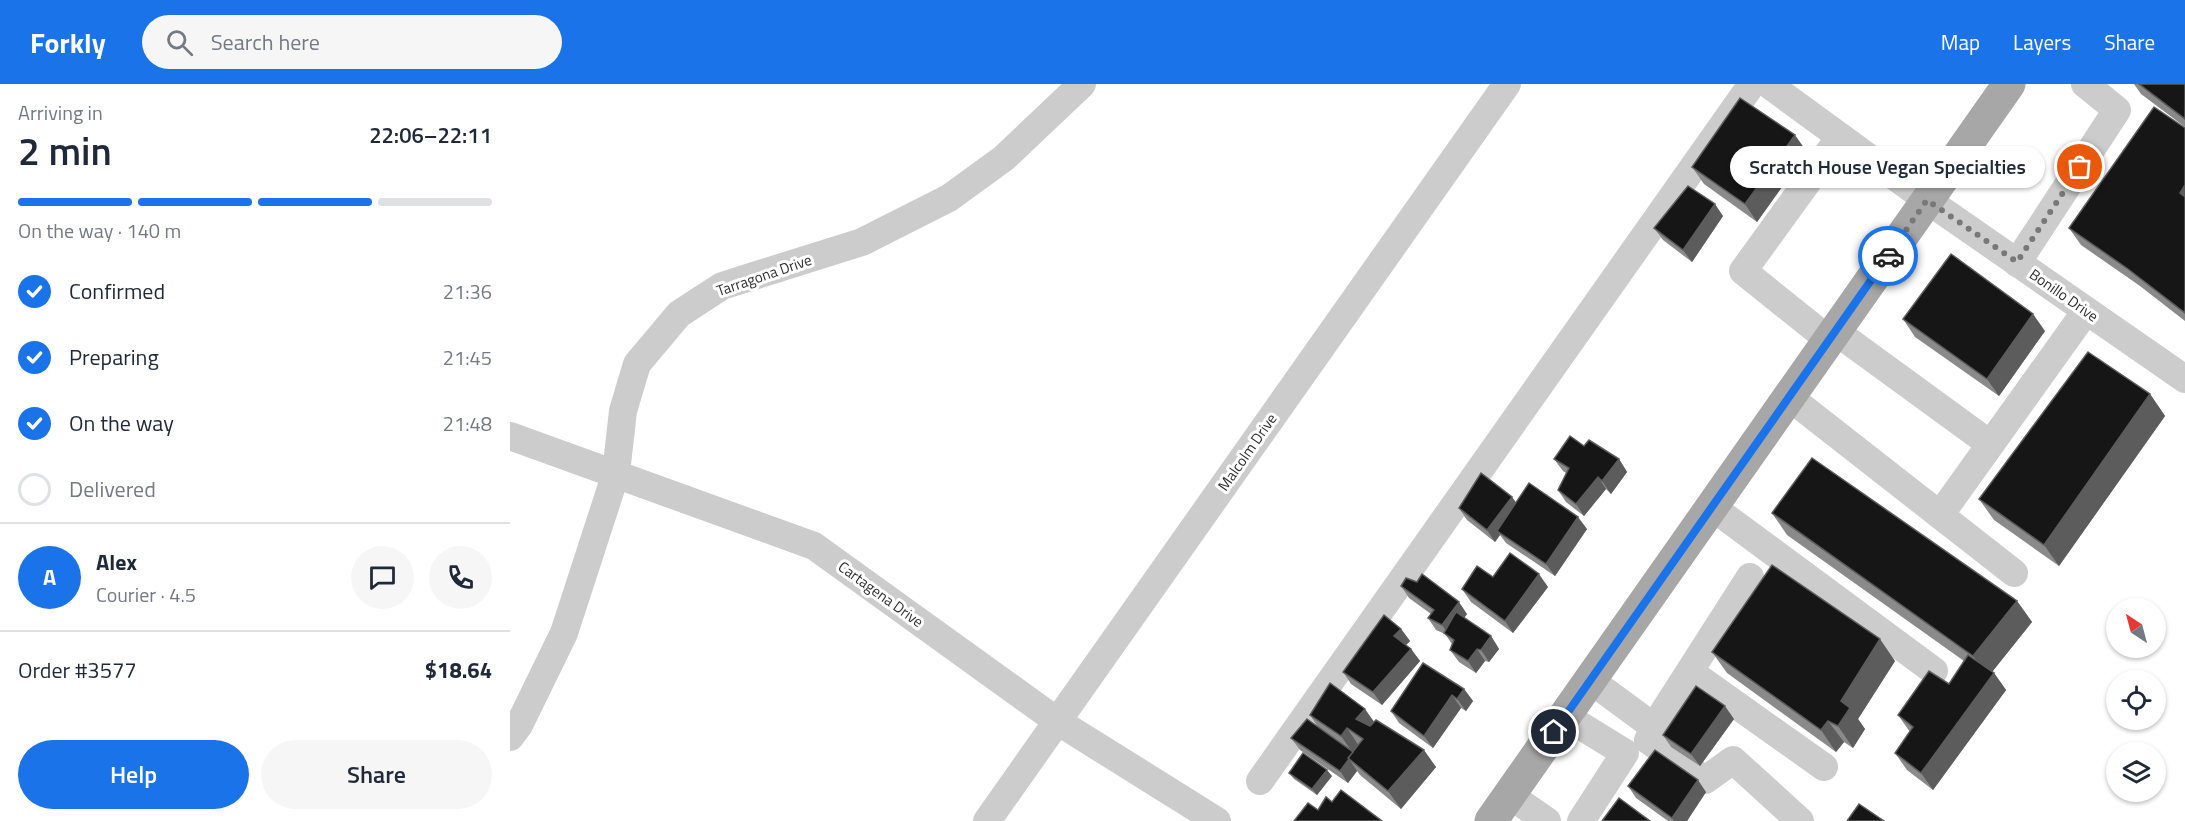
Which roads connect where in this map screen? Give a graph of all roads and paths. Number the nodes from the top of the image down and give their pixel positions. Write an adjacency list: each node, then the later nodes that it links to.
1 (1082, 84): 16 (street, Tarragona Drive)
2 (1507, 84): 25 (street, Malcolm Drive)
3 (1752, 84): 29 (street)
4 (1767, 84): 7 (street, Bonillo Drive)
5 (2009, 84): 8 (main road)
6 (2085, 84): 9 (street)
7 (1840, 137): 8 (street, Bonillo Drive); 11 (street)
8 (1927, 200): 9 (street, Bonillo Drive); 11 (main road)
9 (2017, 262): 10 (street, Bonillo Drive)
10 (2086, 310): 12 (street, Bonillo Drive); 15 (street)
11 (1832, 336): 13 (main road); 15 (street)
12 (2185, 379)
13 (1789, 397): 17 (main road); 18 (street)
14 (510, 436): 16 (street, Cartagena Drive)
15 (1990, 444): 18 (street)
16 (616, 473): 25 (street, Cartagena Drive); 27 (street, Tarragona Drive)
17 (1712, 507): 21 (street); 23 (main road)
18 (1940, 515): 19 (street)
19 (2014, 573)
20 (1750, 578): 22 (street)
21 (1934, 671)
22 (1690, 672): 26 (street); 28 (street)
23 (1590, 680): 24 (main road); 26 (street)
24 (1565, 716): 30 (main road); 34 (street)
25 (1057, 721): 31 (street, Malcolm Drive); 32 (street, Cartagena Drive)
26 (1654, 727): 35 (street)
27 (510, 737)
28 (1824, 767)
29 (1260, 781)
30 (1500, 808): 33 (street)
31 (987, 821)
32 (1216, 821)
33 (1547, 821)
34 (1581, 821)
35 (1800, 821)

